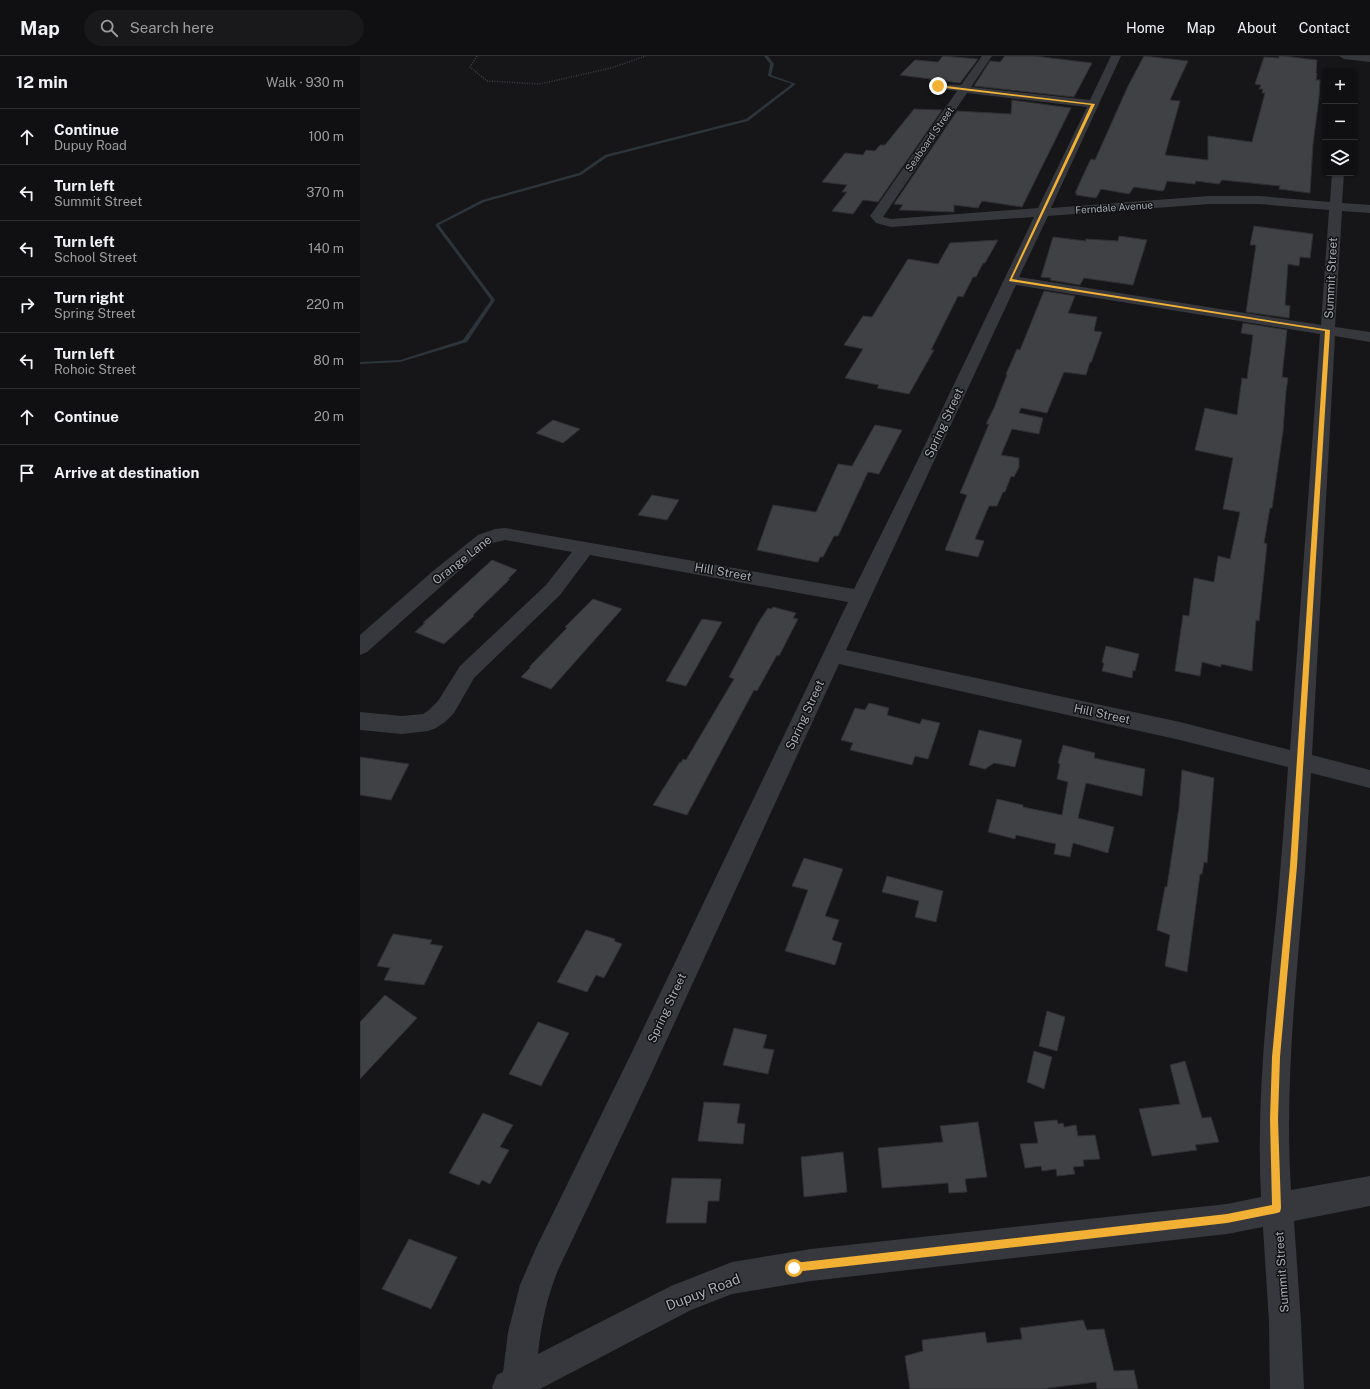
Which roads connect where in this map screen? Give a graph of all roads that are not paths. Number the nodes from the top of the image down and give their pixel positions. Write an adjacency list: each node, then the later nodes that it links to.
1 (987, 56): 6 (street, Seaboard Street)
2 (1116, 56): 7 (street, Spring Street)
3 (1345, 58): 4 (street)
4 (1370, 59)
5 (938, 86): 6 (street)
6 (965, 89): 7 (street); 9 (street, Seaboard Street)
7 (1093, 104): 13 (street, Spring Street)
8 (1338, 176): 12 (street, Summit Street)
9 (885, 203): 13 (street, Ferndale Avenue)
10 (1370, 209): 12 (street, Ferndale Avenue)
11 (1219, 212): 12 (street, Ferndale Avenue)
12 (1340, 215): 13 (street, Ferndale Avenue); 15 (street, Summit Street)
13 (1038, 223): 14 (street, Spring Street)
14 (1010, 280): 15 (street); 18 (street, Spring Street)
15 (1328, 330): 16 (street); 22 (street, Summit Street)
16 (1370, 337)
17 (586, 548): 18 (street, Hill Street); 19 (street, Orange Lane); 21 (street)
18 (860, 597): 20 (street, Spring Street)
19 (360, 647)
20 (833, 655): 22 (street, Hill Street); 26 (street, Spring Street)
21 (360, 721)
22 (1300, 761): 23 (street, Hill Street); 25 (street, Summit Street)
23 (1370, 779)
24 (1370, 1191): 25 (street, Dupuy Road)
25 (1277, 1208): 26 (street, Dupuy Road); 27 (street, Summit Street)
26 (512, 1385)
27 (1287, 1389)

